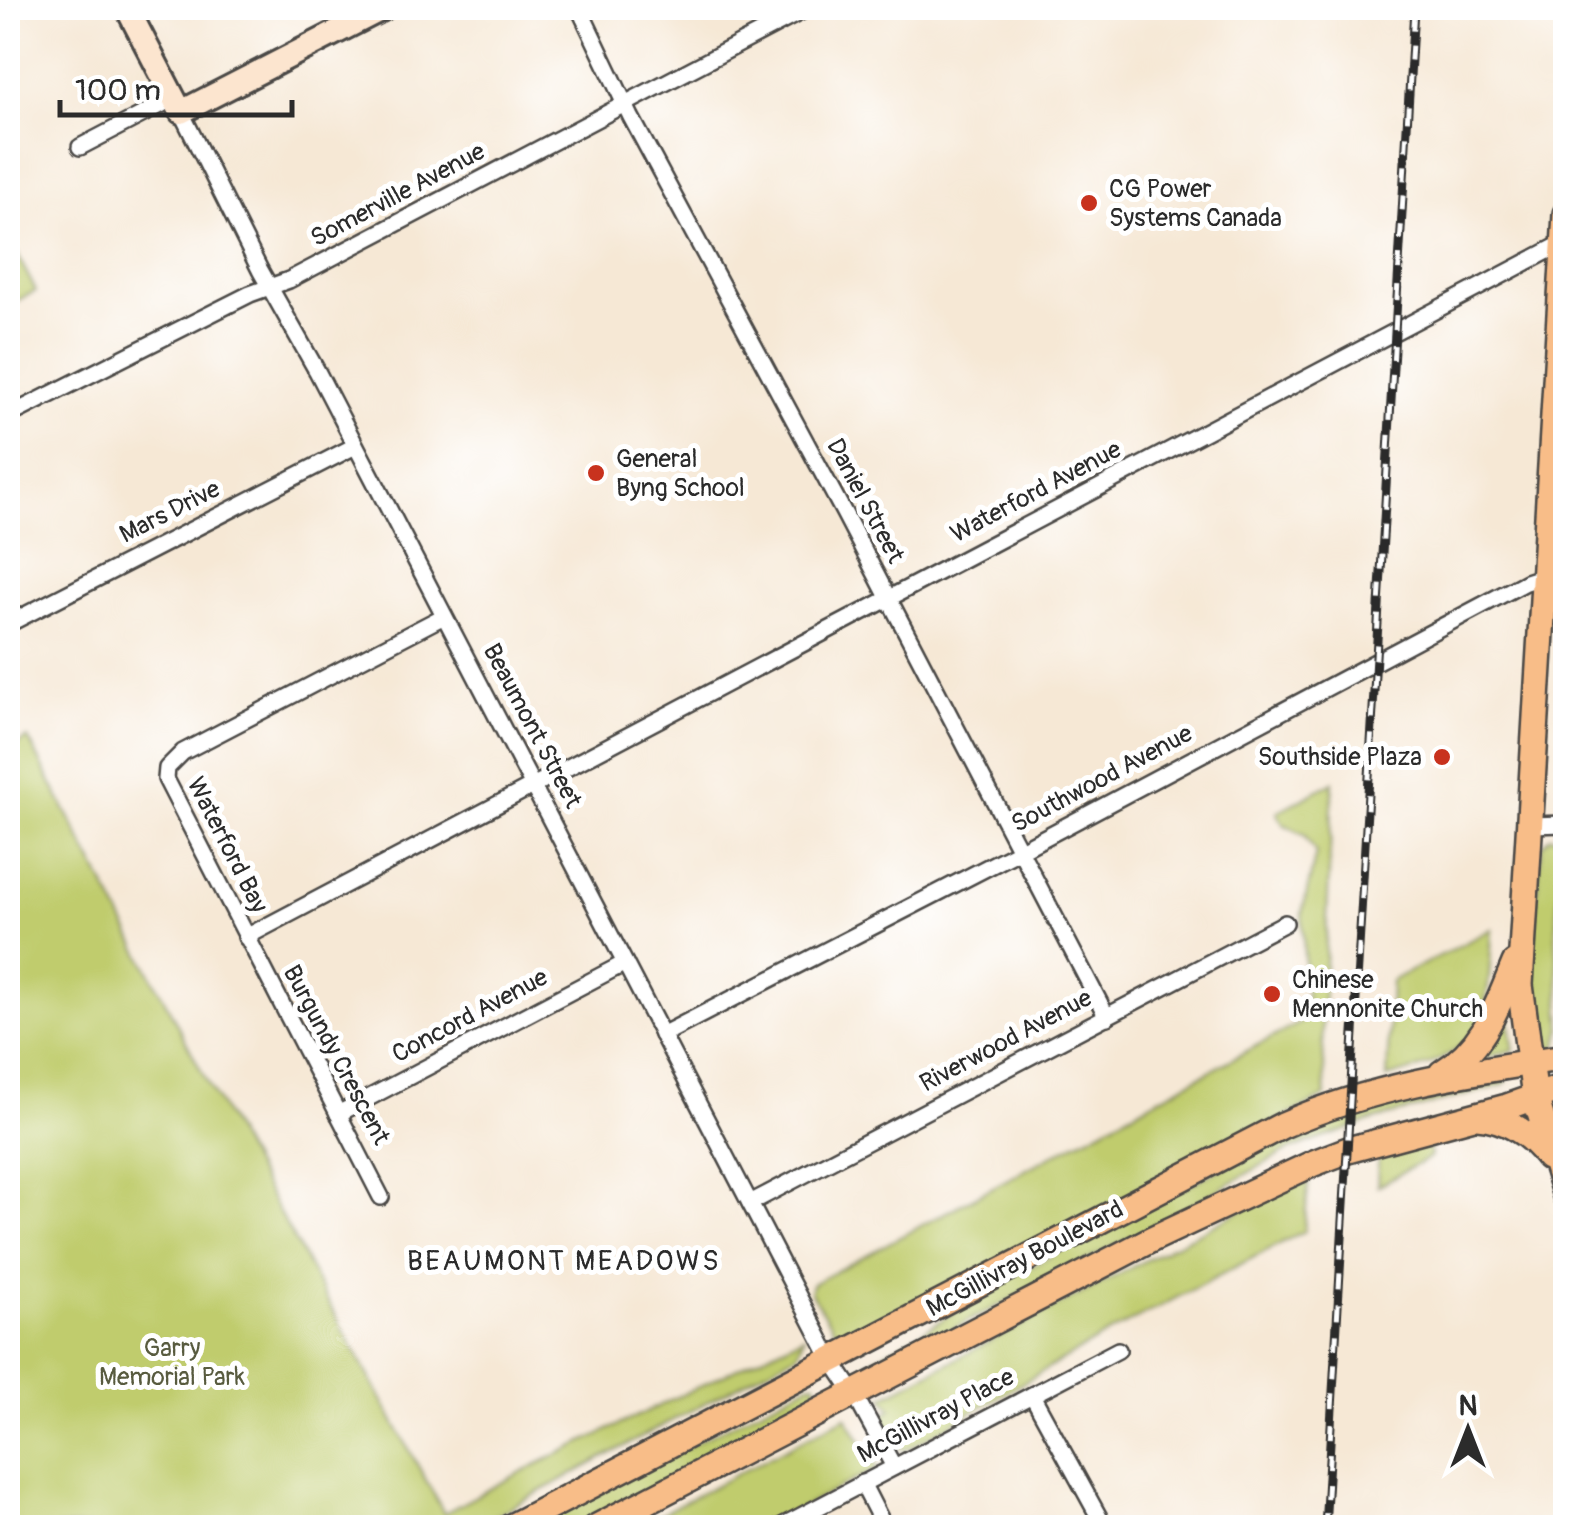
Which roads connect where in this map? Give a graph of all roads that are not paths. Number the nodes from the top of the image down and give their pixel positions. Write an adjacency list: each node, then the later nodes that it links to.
1 (127, 8): 6 (street, Beaumont Street)
2 (384, 8): 6 (street)
3 (578, 8): 5 (street, Daniel Street)
4 (808, 8): 5 (street, Somerville Avenue)
5 (625, 104): 10 (street, Somerville Avenue); 15 (street, Daniel Street)
6 (178, 105): 7 (street); 10 (street, Beaumont Street)
7 (80, 147)
8 (1566, 214): 9 (main road)
9 (1563, 243): 11 (main road); 15 (street, Waterford Avenue)
10 (270, 287): 12 (street, Somerville Avenue); 13 (street, Beaumont Street)
11 (1562, 321): 14 (main road)
12 (8, 416)
13 (355, 446): 16 (street, Beaumont Street); 17 (street, Mars Drive)
14 (1555, 572): 20 (main road); 21 (street, Southwood Avenue)
15 (888, 598): 18 (street, Waterford Avenue); 21 (street, Daniel Street)
16 (444, 616): 18 (street, Beaumont Street); 23 (street, Waterford Bay)
17 (8, 624)
18 (533, 787): 23 (street, Waterford Bay); 25 (street, Beaumont Street)
19 (1566, 824): 20 (street)
20 (1530, 825): 24 (main road)
21 (1021, 850): 26 (street, Daniel Street); 27 (street, Southwood Avenue)
22 (1285, 923): 26 (street, Riverwood Avenue)
23 (246, 937): 33 (street, Burgundy Crescent)
24 (1521, 950): 29 (main road); 30 (main road)
25 (625, 963): 27 (street, Beaumont Street); 33 (street, Concord Avenue)
26 (1107, 1016): 38 (street, Riverwood Avenue)
27 (662, 1035): 38 (street, Beaumont Street)
28 (1566, 1058): 29 (main road, McGillivray Boulevard)
29 (1528, 1063): 30 (main road, McGillivray Boulevard); 32 (main road)
30 (1433, 1078): 40 (main road, McGillivray Boulevard)
31 (1566, 1086): 32 (main road, McGillivray Boulevard)
32 (1535, 1097): 34 (main road, McGillivray Boulevard); 35 (main road)
33 (338, 1114): 37 (street, Burgundy Crescent)
34 (1472, 1116): 35 (main road); 41 (main road, McGillivray Boulevard)
35 (1554, 1167): 36 (main road)
36 (1566, 1196)
37 (382, 1197)
38 (750, 1204): 40 (street, Beaumont Street)
39 (1118, 1350): 42 (street, McGillivray Place)
40 (832, 1360): 41 (street, Beaumont Street); 45 (main road, McGillivray Boulevard)
41 (854, 1392): 43 (street, Beaumont Street); 46 (main road, McGillivray Boulevard)
42 (1032, 1394): 43 (street, McGillivray Place); 49 (street)
43 (894, 1467): 44 (street, McGillivray Place)
44 (862, 1483): 47 (street, McGillivray Place); 48 (street)
45 (509, 1528)
46 (595, 1528)
47 (778, 1528)
48 (886, 1528)
49 (1105, 1528)

